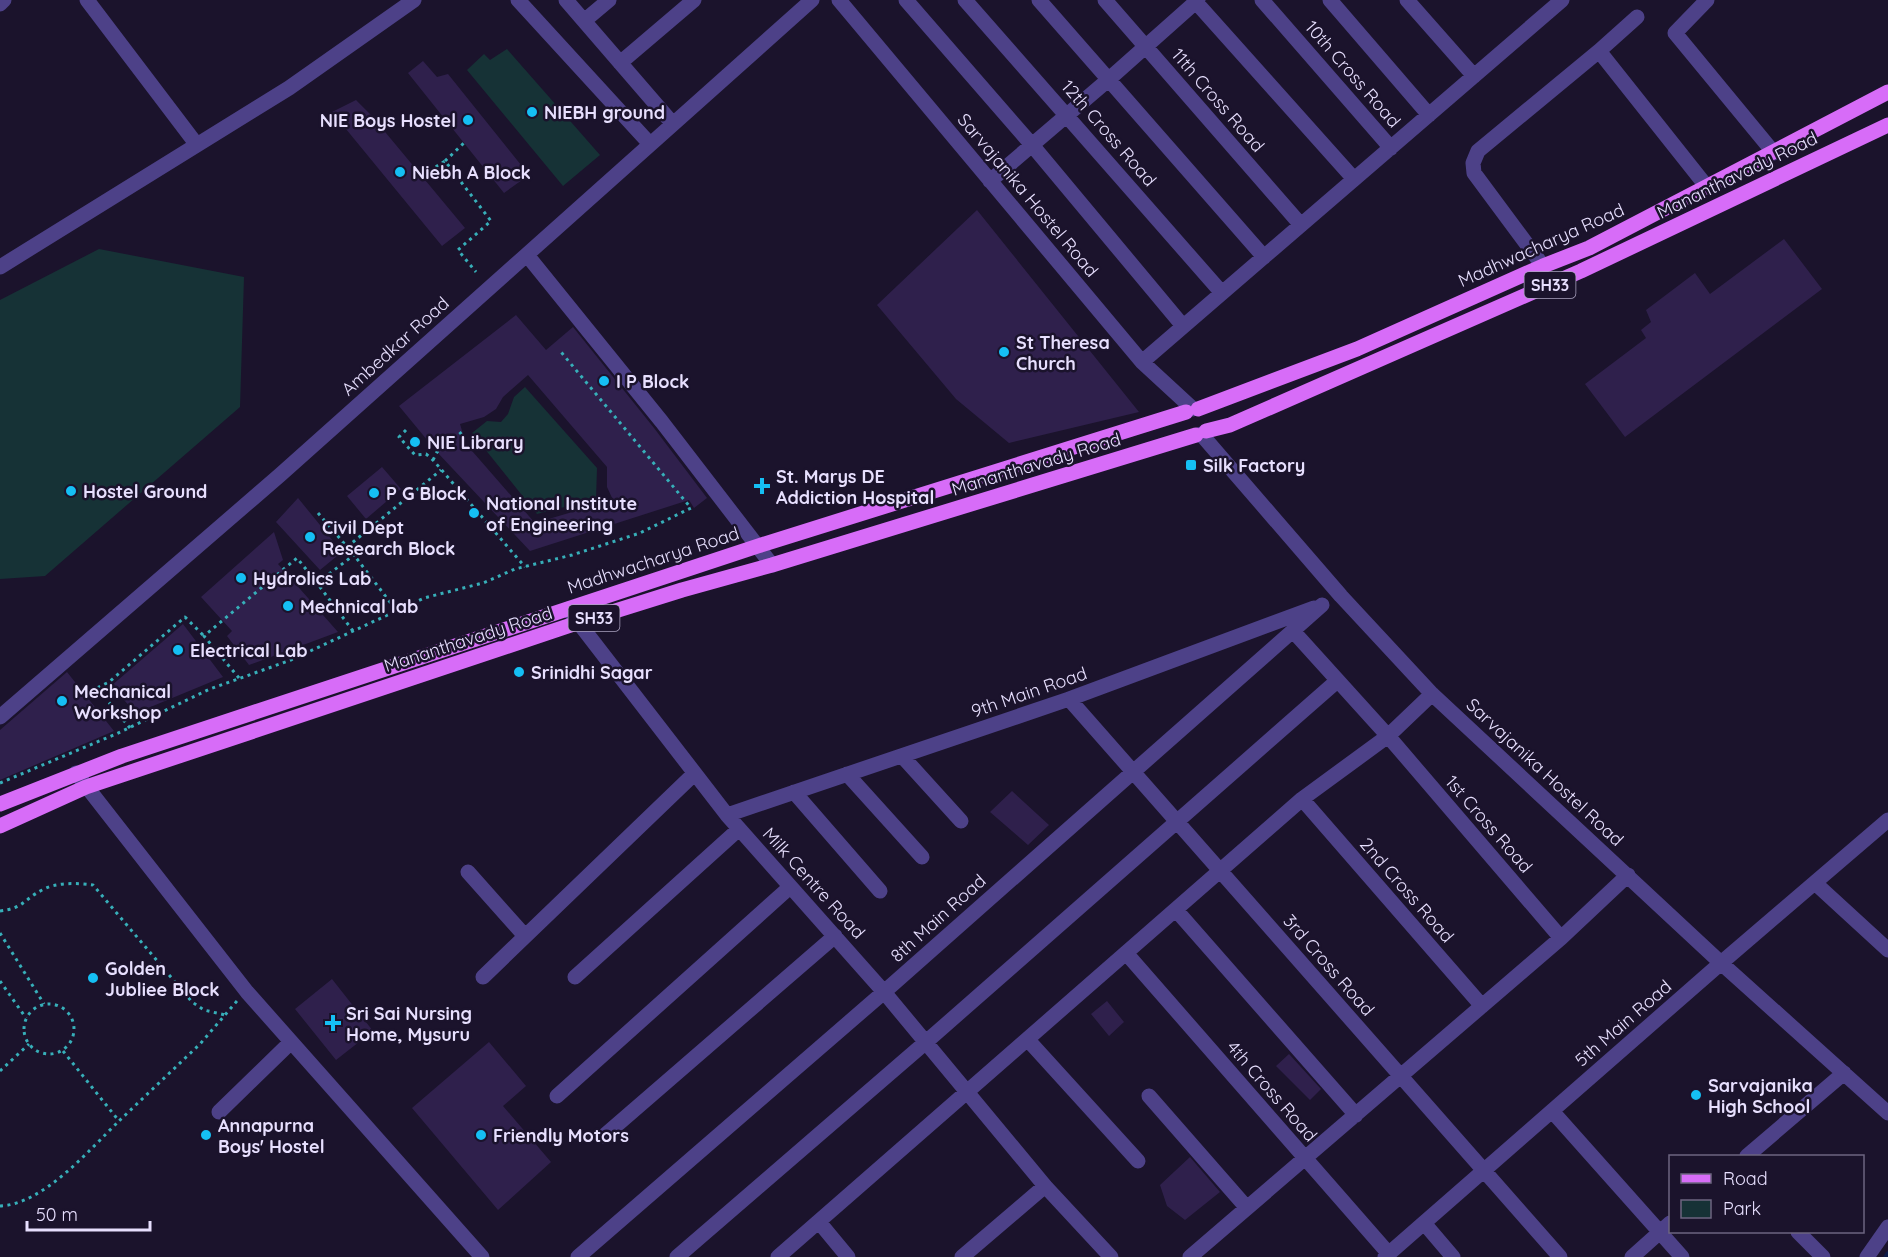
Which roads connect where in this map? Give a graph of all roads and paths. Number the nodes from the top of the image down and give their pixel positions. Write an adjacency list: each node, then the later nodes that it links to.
1 (4, 0): 20 (street)
2 (87, 0): 35 (street)
3 (414, 0): 35 (street)
4 (518, 0): 34 (street)
5 (566, 0): 22 (street)
6 (609, 0): 22 (street)
7 (694, 0): 25 (street)
8 (812, 0): 31 (street, Ambedkar Road)
9 (839, 0): 42 (street, Sarvajanika Hostel Road)
10 (906, 0): 36 (street)
11 (965, 0): 29 (street, 12th Cross Road)
12 (1039, 0): 27 (street)
13 (1105, 0): 23 (street, 11th Cross Road)
14 (1262, 0): 37 (street, 10th Cross Road)
15 (1330, 0): 30 (street)
16 (1407, 0): 26 (street)
17 (1196, 1): 23 (street); 41 (street)
18 (1555, 2): 26 (street)
19 (1698, 3): 38 (street)
20 (0, 4)
21 (1637, 17): 24 (street)
22 (584, 21): 25 (street)
23 (1146, 47): 27 (street); 44 (street, 11th Cross Road)
24 (1599, 51): 43 (street); 47 (street)
25 (620, 63): 31 (street)
26 (1474, 76): 30 (street)
27 (1108, 80): 29 (street); 46 (street)
28 (1888, 92): 38 (main road, Madhwacharya Road)
29 (1067, 115): 36 (street); 50 (street, 12th Cross Road)
30 (1429, 115): 37 (street)
31 (673, 124): 34 (street, Ambedkar Road)
32 (1888, 125): 57 (main road, Mananthavady Road / SH33)
33 (464, 143): 39 (path)
34 (650, 144): 45 (street, Ambedkar Road)
35 (197, 145): 48 (street)
36 (1032, 145): 42 (street); 51 (street)
37 (1391, 148): 41 (street)
38 (1774, 153): 43 (main road, Madhwacharya Road)
39 (445, 161): 40 (path); 49 (path)
40 (423, 175)
41 (1354, 179): 44 (street)
42 (990, 181): 53 (street, Sarvajanika Hostel Road)
43 (1707, 187): 47 (main road, Madhwacharya Road)
44 (1301, 225): 46 (street)
45 (527, 255): 61 (street); 79 (street, Ambedkar Road)
46 (1263, 257): 50 (street)
47 (1543, 266): 54 (main road, Madhwacharya Road)
48 (0, 267)
49 (476, 272)
50 (1222, 293): 51 (street)
51 (1183, 326): 53 (street)
52 (561, 352): 65 (path)
53 (1142, 362): 54 (street, Sarvajanika Hostel Road)
54 (1192, 410): 57 (main road); 57 (main road); 61 (main road, Madhwacharya Road)
55 (406, 430): 58 (path)
56 (462, 432): 58 (path)
57 (1201, 433): 64 (main road, Mananthavady Road / SH33); 67 (street, Sarvajanika Hostel Road)
58 (433, 460): 59 (path)
59 (441, 470): 62 (path); 65 (path)
60 (318, 513): 62 (path)
61 (758, 546): 64 (street); 69 (main road, Madhwacharya Road)
62 (347, 547): 63 (path)
63 (354, 555): 66 (path); 70 (path)
64 (772, 565): 71 (main road, Mananthavady Road / SH33)
65 (525, 567): 70 (path)
66 (317, 583): 73 (path); 74 (path)
67 (1341, 596): 68 (street, 9th Main Road); 77 (street, Sarvajanika Hostel Road)
68 (1322, 605): 72 (street, 8th Main Road); 78 (street, 9th Main Road)
69 (568, 609): 71 (street, Milk Centre Road); 84 (main road, Madhwacharya Road)
70 (396, 610): 73 (path)
71 (577, 623): 85 (street, Milk Centre Road); 88 (main road, Mananthavady Road / SH33)
72 (1293, 631): 76 (street, 1st Cross Road); 83 (street, 8th Main Road)
73 (353, 632): 75 (path)
74 (204, 636): 75 (path); 80 (path)
75 (239, 678): 80 (path)
76 (1337, 681): 81 (street, 1st Cross Road); 95 (street)
77 (1432, 694): 81 (street); 101 (street, Sarvajanika Hostel Road)
78 (1069, 699): 82 (street, 9th Main Road); 83 (street, 3rd Cross Road)
79 (0, 717)
80 (130, 728): 87 (path)
81 (1388, 736): 90 (street); 110 (street, 1st Cross Road)
82 (902, 756): 86 (street, 9th Main Road); 94 (street)
83 (1133, 771): 95 (street, 3rd Cross Road); 117 (street, 8th Main Road)
84 (76, 773): 88 (street); 91 (main road, Madhwacharya Road)
85 (694, 774): 92 (street, Milk Centre Road); 108 (street)
86 (847, 774): 89 (street, 9th Main Road); 98 (street)
87 (0, 783)
88 (86, 788): 96 (main road, Mananthavady Road / SH33); 124 (street)
89 (794, 792): 92 (street, 9th Main Road); 104 (street)
90 (1302, 799): 99 (street); 120 (street, 2nd Cross Road)
91 (0, 804)
92 (727, 815): 97 (street, Milk Centre Road)
93 (1888, 820): 102 (street, 5th Main Road)
94 (962, 821)
95 (1177, 821): 99 (street, 3rd Cross Road); 125 (street)
96 (0, 826)
97 (739, 829): 103 (street, Milk Centre Road); 115 (street)
98 (922, 857)
99 (1221, 871): 105 (street); 130 (street, 3rd Cross Road)
100 (468, 872): 108 (street)
101 (1628, 875): 110 (street); 113 (street, Sarvajanika Hostel Road)
102 (1815, 884): 111 (street); 113 (street, 5th Main Road)
103 (790, 887): 109 (street, Milk Centre Road); 132 (street)
104 (880, 891)
105 (1176, 910): 112 (street); 137 (street)
106 (0, 911): 121 (path)
107 (0, 933): 119 (path)
108 (525, 936): 114 (street)
109 (834, 936): 117 (street, Milk Centre Road); 139 (street)
110 (1561, 938): 120 (street)
111 (1888, 950)
112 (1126, 953): 123 (street); 141 (street, 4th Cross Road)
113 (1721, 963): 129 (street, Sarvajanika Hostel Road); 134 (street, 5th Main Road)
114 (483, 977)
115 (575, 977)
116 (0, 981): 122 (path)
117 (884, 992): 125 (street, Milk Centre Road); 154 (street, 8th Main Road)
118 (237, 1000): 121 (path)
119 (45, 1004): 122 (path); 127 (path)
120 (1482, 1006): 130 (street)
121 (225, 1015): 138 (path)
122 (26, 1018): 126 (path)
123 (1028, 1040): 131 (street); 142 (street)
124 (291, 1042): 135 (street); 153 (street)
125 (926, 1042): 131 (street, Milk Centre Road); 155 (street)
126 (29, 1044): 127 (path); 128 (path)
127 (63, 1051): 138 (path)
128 (0, 1071)
129 (1844, 1073): 136 (street, Sarvajanika Hostel Road); 140 (street)
130 (1401, 1076): 137 (street); 143 (street, 3rd Cross Road)
131 (968, 1092): 144 (street, Milk Centre Road); 147 (street)
132 (558, 1096)
133 (1149, 1096): 146 (street)
134 (1552, 1111): 143 (street, 5th Main Road); 150 (street)
135 (219, 1112)
136 (1888, 1113)
137 (1356, 1114): 141 (street)
138 (119, 1121): 145 (path)
139 (604, 1136)
140 (1748, 1155)
141 (1305, 1158): 146 (street); 152 (street, 4th Cross Road)
142 (1138, 1161)
143 (1484, 1171): 148 (street, 5th Main Road); 162 (street, 3rd Cross Road)
144 (1045, 1186): 158 (street); 159 (street, Milk Centre Road)
145 (0, 1206)
146 (1247, 1208): 160 (street)
147 (819, 1222): 156 (street); 157 (street)
148 (1424, 1223): 152 (street, 5th Main Road); 161 (street)
149 (1888, 1227): 166 (street)
150 (1665, 1228): 163 (street); 164 (street)
151 (1799, 1233): 165 (street)
152 (1387, 1255)
153 (482, 1257)
154 (578, 1257)
155 (677, 1257)
156 (778, 1257)
157 (848, 1257)
158 (962, 1257)
159 (1111, 1257)
160 (1190, 1257)
161 (1453, 1257)
162 (1560, 1257)
163 (1632, 1257)
164 (1682, 1257)
165 (1823, 1257)
166 (1867, 1257)

